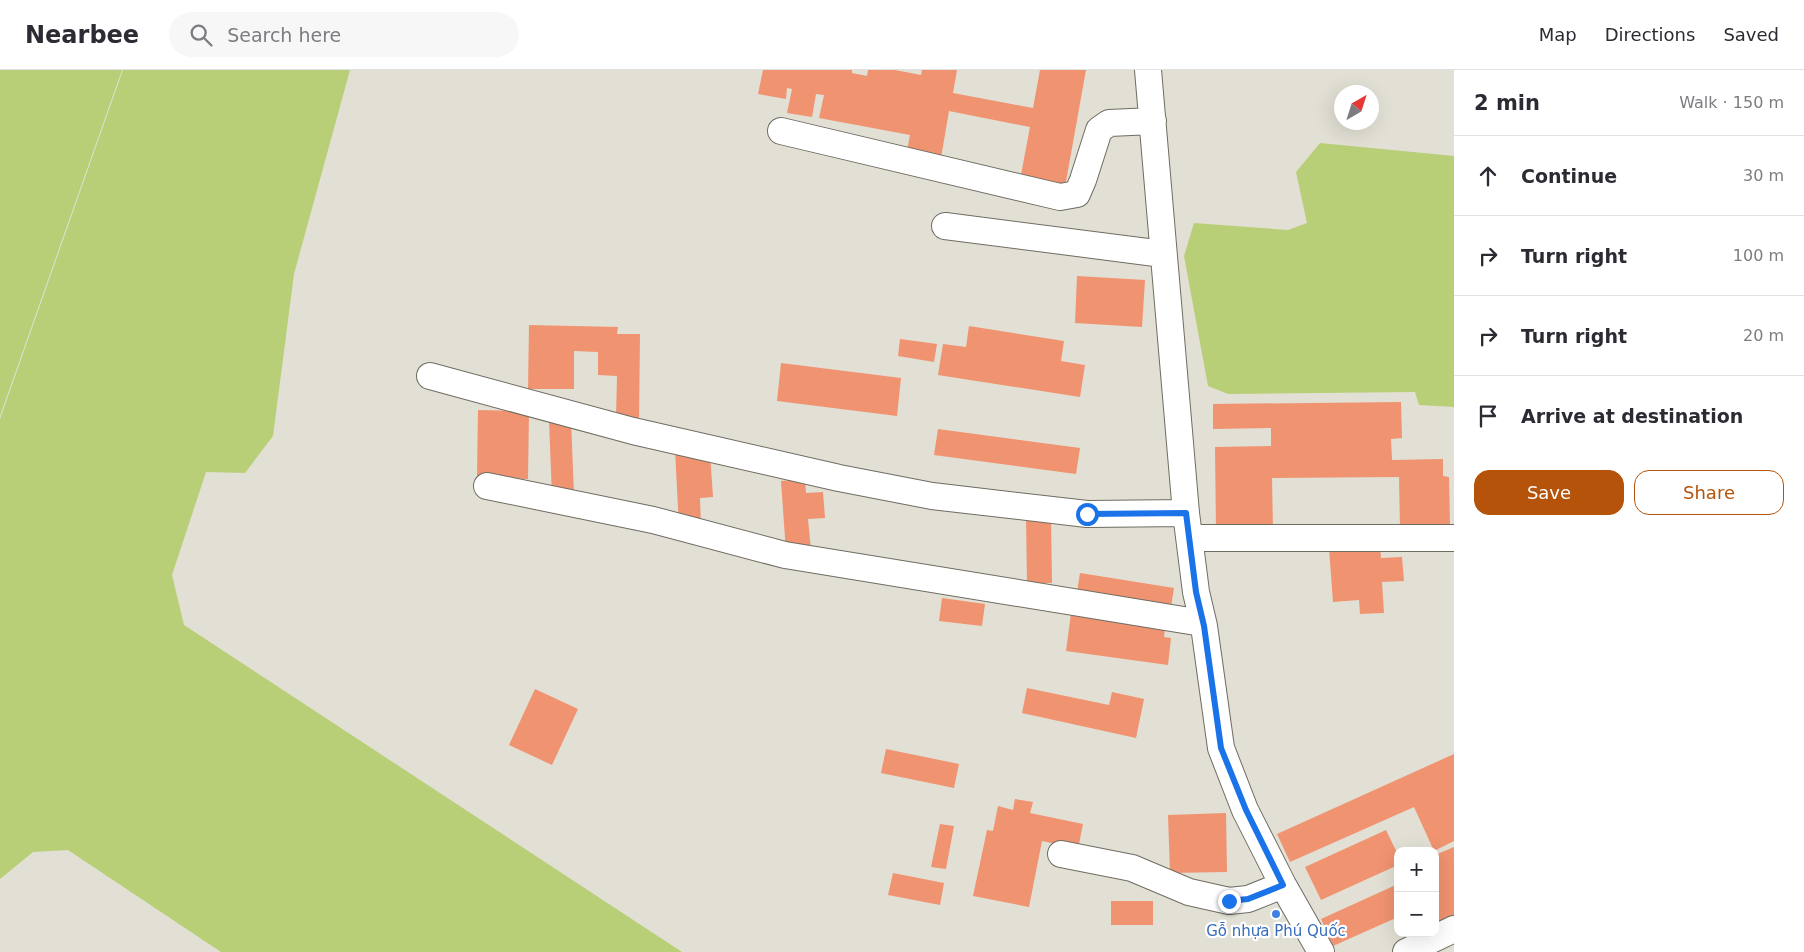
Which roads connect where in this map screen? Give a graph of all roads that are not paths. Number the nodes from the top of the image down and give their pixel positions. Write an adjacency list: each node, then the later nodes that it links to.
1 (1148, 70): 2 (street)
2 (1153, 121): 3 (street); 5 (street)
3 (782, 131)
4 (945, 226): 5 (street)
5 (1163, 254): 8 (street)
6 (430, 376): 8 (street)
7 (487, 486): 10 (street)
8 (1188, 526): 9 (street); 10 (street)
9 (1454, 538)
10 (1202, 623): 12 (street)
11 (1061, 854): 12 (street)
12 (1283, 885): 14 (street)
13 (1454, 930): 15 (street)
14 (1321, 952)
15 (1406, 952)

